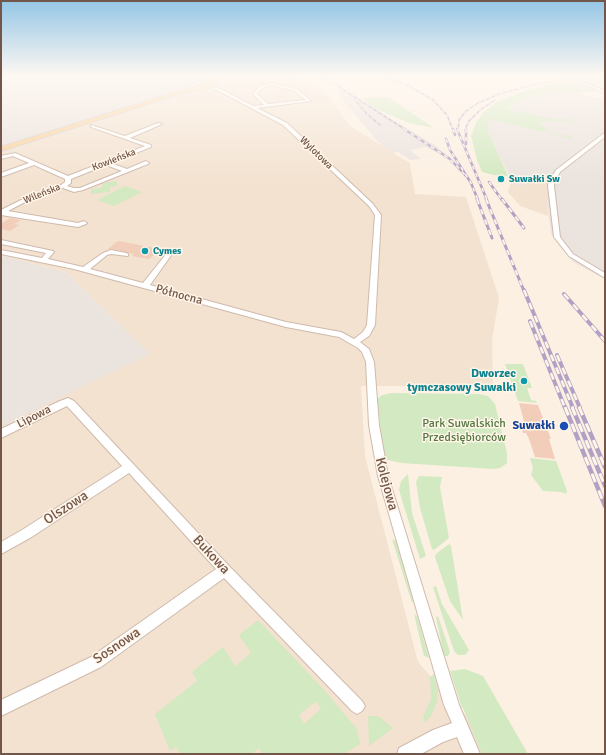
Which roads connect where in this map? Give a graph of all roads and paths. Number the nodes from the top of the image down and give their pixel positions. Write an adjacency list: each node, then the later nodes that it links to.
1 (120, 111): 9 (main road)
2 (260, 111): 28 (street, Wylotowa)
3 (160, 124): 6 (street)
4 (93, 126): 6 (street, Kowieńska)
5 (605, 135): 7 (street)
6 (127, 138): 12 (street, Kowieńska)
7 (594, 143): 8 (street); 26 (street)
8 (605, 146)
9 (1, 149)
10 (1, 158): 11 (street, Wileńska)
11 (34, 163): 15 (street); 16 (street, Wileńska)
12 (107, 163): 14 (street); 16 (street, Kowieńska)
13 (146, 163): 14 (street)
14 (127, 171): 17 (street)
15 (1, 175)
16 (68, 178): 17 (street, Wileńska)
17 (63, 186): 18 (street, Wileńska)
18 (1, 212): 19 (street)
19 (84, 223)
20 (1, 242): 24 (street)
21 (1, 252): 24 (street, Północna)
22 (169, 254): 27 (street)
23 (126, 255): 25 (street)
24 (44, 260): 25 (street, Północna)
25 (84, 270): 27 (street, Północna)
26 (605, 276)
27 (144, 286): 28 (street, Północna)
28 (356, 341): 36 (street, Kolejowa)
29 (68, 402): 30 (street, Lipowa); 31 (street, Bukowa)
30 (1, 434)
31 (130, 467): 32 (street, Olszowa); 33 (street, Bukowa)
32 (1, 548)
33 (225, 570): 34 (street, Bukowa); 35 (street, Sosnowa)
34 (357, 706)
35 (1, 708)
36 (460, 728): 37 (street); 38 (street, Kolejowa)
37 (405, 754)
38 (472, 754)

